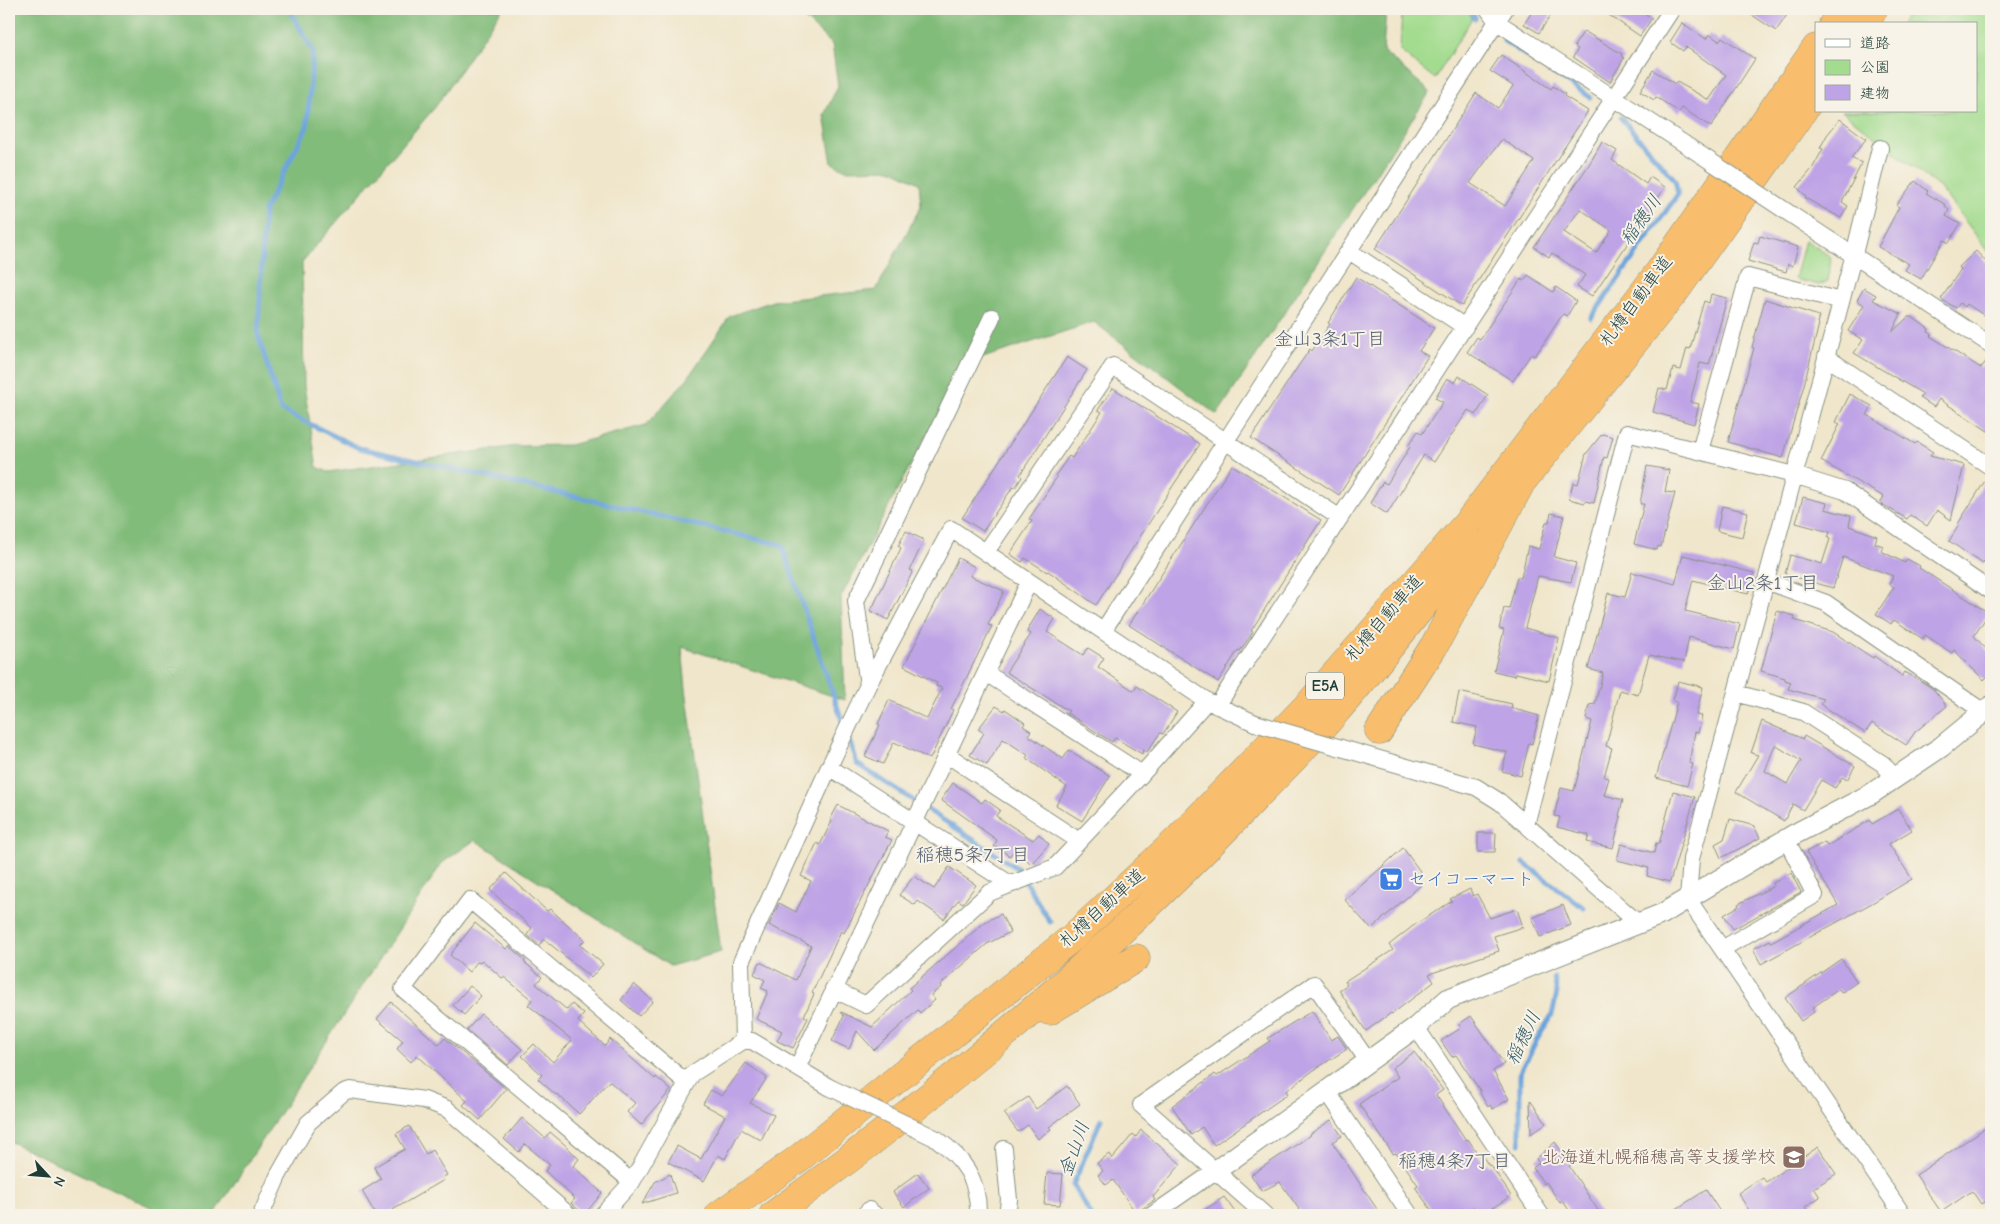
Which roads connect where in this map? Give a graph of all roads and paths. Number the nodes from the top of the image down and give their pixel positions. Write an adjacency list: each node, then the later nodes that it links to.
1 (1672, 9): 9 (street)
2 (1843, 9): 5 (highway)
3 (1874, 9): 6 (highway)
4 (1497, 13): 9 (street); 11 (street)
5 (1834, 22)
6 (1865, 22)
7 (1815, 49): 59 (highway, 札樽自動車道 / E5A)
8 (1815, 93): 22 (highway, 札樽自動車道 / E5A)
9 (1614, 99): 12 (street, bridge); 15 (street)
10 (1880, 148): 12 (street)
11 (1349, 251): 15 (street); 18 (street)
12 (1854, 254): 13 (street); 16 (street)
13 (1842, 301): 17 (street); 19 (street)
14 (992, 317): 30 (street)
15 (1465, 327): 23 (street)
16 (1991, 345)
17 (1826, 357): 20 (street); 21 (street)
18 (1225, 442): 23 (street); 24 (street); 28 (street)
19 (1700, 451): 21 (street); 40 (street)
20 (1991, 467)
21 (1794, 475): 25 (street); 27 (street)
22 (1521, 483): 34 (highway); 51 (highway, 札樽自動車道 / E5A)
23 (1340, 518): 32 (street)
24 (986, 552): 26 (street); 30 (street)
25 (1766, 581): 31 (street); 33 (street)
26 (1029, 582): 28 (street); 29 (street)
27 (1991, 591)
28 (1103, 632): 32 (street)
29 (986, 673): 35 (street); 37 (street)
30 (868, 685): 36 (street)
31 (1736, 693): 38 (street); 44 (street)
32 (1212, 704): 37 (street); 40 (street, bridge)
33 (1988, 709): 38 (street)
34 (1379, 731)
35 (946, 754): 39 (street); 42 (street)
36 (829, 767): 39 (street); 50 (street)
37 (1142, 774): 42 (street)
38 (1896, 778): 41 (street)
39 (916, 819): 43 (street); 48 (street)
40 (1526, 825): 45 (street)
41 (1786, 839): 44 (street); 46 (street)
42 (1080, 841): 43 (street)
43 (1012, 884): 48 (street)
44 (1688, 899): 45 (street); 46 (street)
45 (1638, 923): 49 (street)
46 (1722, 949): 73 (street)
47 (1136, 958): 51 (highway)
48 (833, 989): 53 (street)
49 (1416, 1027): 52 (street); 72 (street)
50 (743, 1041): 53 (street); 54 (street)
51 (991, 1046): 64 (highway, 札樽自動車道 / E5A)
52 (1368, 1061): 55 (street); 57 (street)
53 (797, 1068): 67 (street, bridge)
54 (686, 1083): 58 (street); 58 (street)
55 (1327, 1091): 57 (street); 71 (street)
56 (1004, 1148): 68 (street)
57 (1214, 1172): 69 (street); 70 (street)
58 (632, 1182): 62 (street)
59 (728, 1209): 63 (highway, 札樽自動車道)
60 (261, 1215): 61 (street)
61 (569, 1215)
62 (602, 1215)
63 (710, 1215)
64 (773, 1215)
65 (864, 1215): 66 (street)
66 (875, 1215)
67 (978, 1215)
68 (1007, 1215)
69 (1152, 1215)
70 (1265, 1215)
71 (1410, 1215)
72 (1541, 1215)
73 (1903, 1215)

